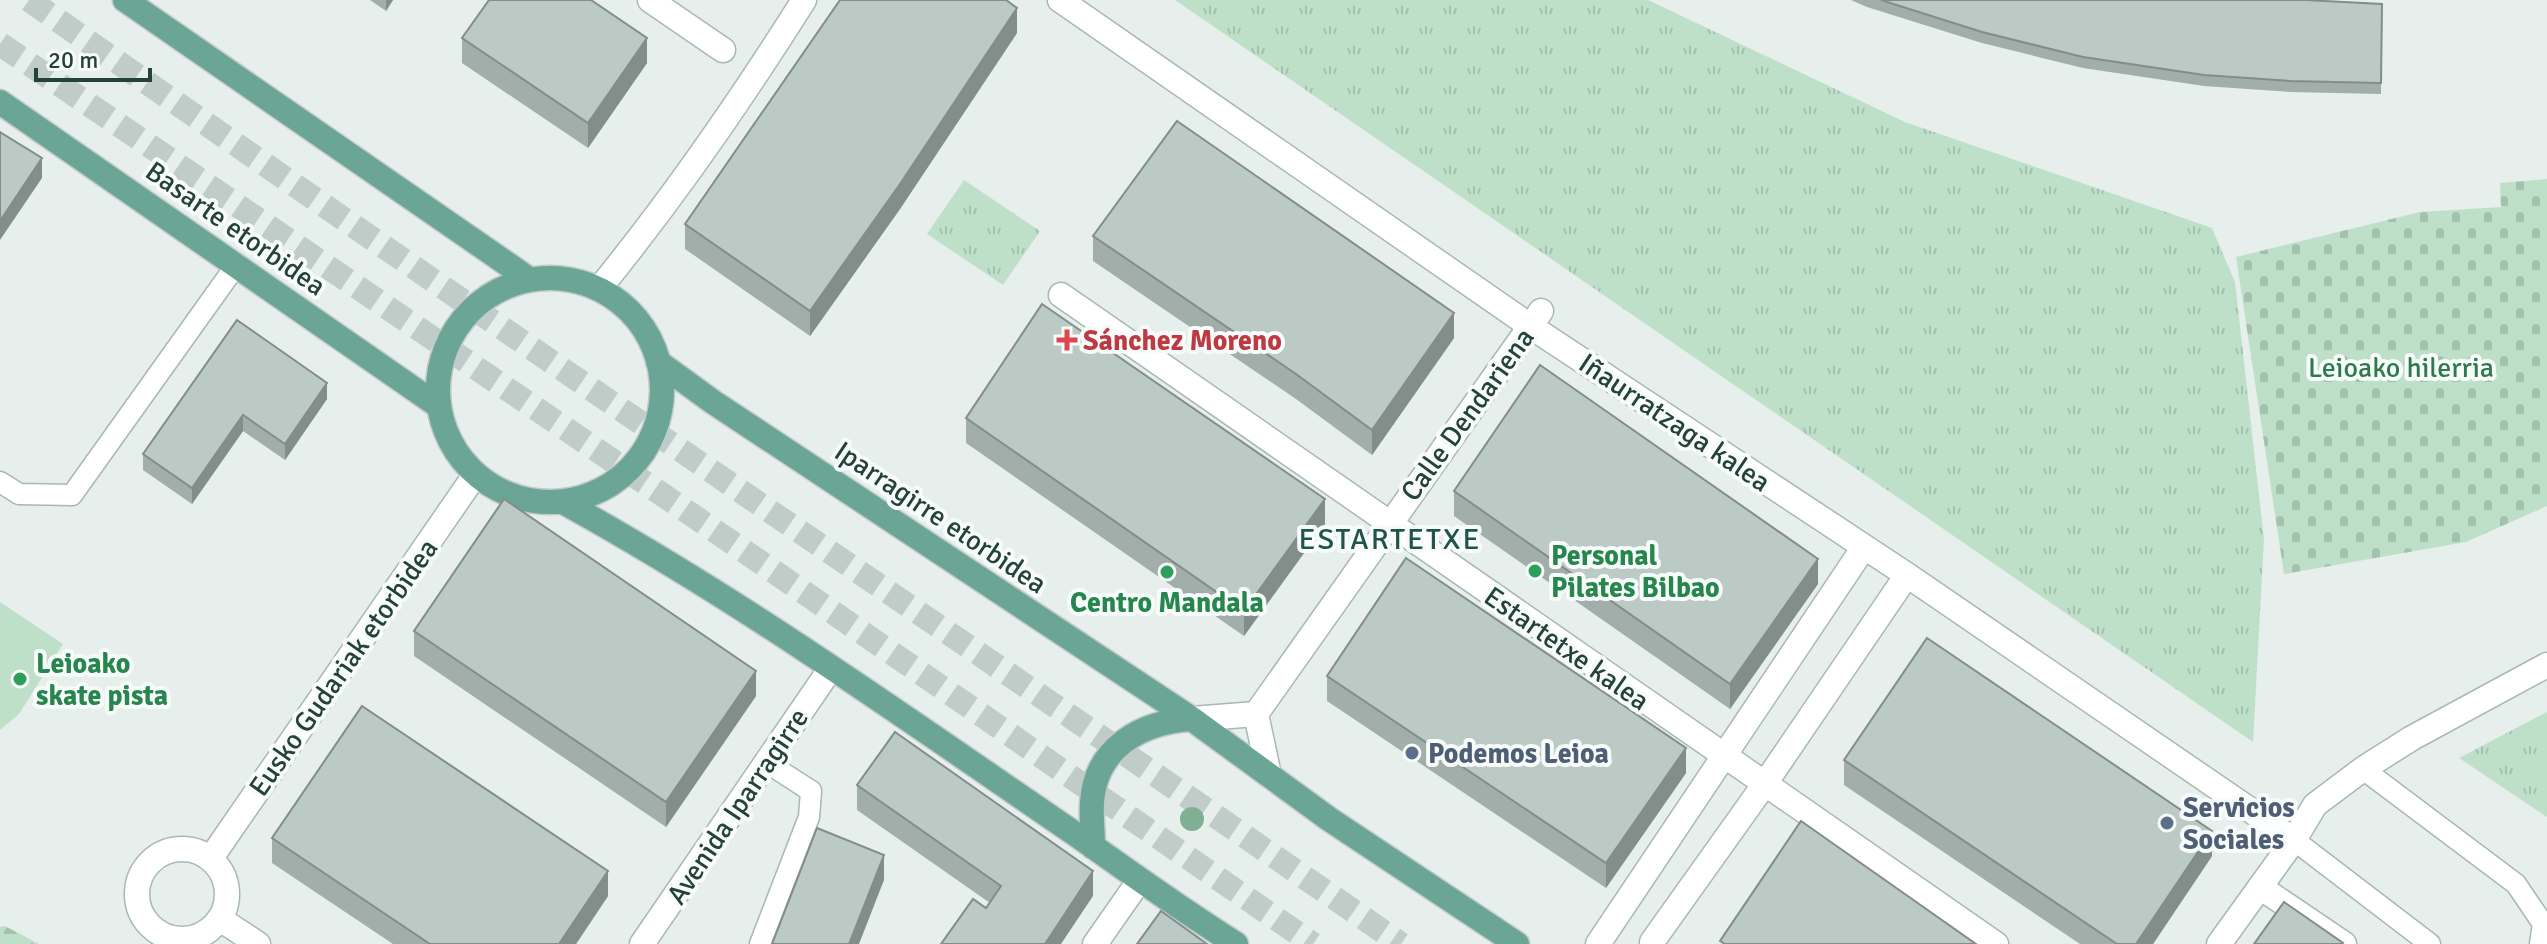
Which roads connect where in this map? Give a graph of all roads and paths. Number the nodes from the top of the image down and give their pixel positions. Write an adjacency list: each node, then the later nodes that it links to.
1 (125, 0): 8 (main road)
2 (650, 0): 5 (street)
3 (804, 0): 9 (street)
4 (1060, 0): 11 (street, Iñaurratzaga kalea)
5 (723, 50)
6 (0, 102): 7 (main road, Basarte etorbidea)
7 (237, 264): 13 (main road, Basarte etorbidea); 15 (lane)
8 (529, 279): 9 (main road); 13 (main road)
9 (599, 289): 12 (main road)
10 (1061, 295): 17 (street, Estartetxe kalea)
11 (1536, 318): 17 (street, Calle Dendariena); 18 (street, Iñaurratzaga kalea)
12 (658, 362): 16 (main road); 23 (main road, Iparragirre etorbidea)
13 (437, 405): 14 (main road)
14 (475, 475): 16 (main road); 31 (street, Eusko Gudariak etorbidea)
15 (0, 482)
16 (563, 502): 21 (main road)
17 (1389, 523): 22 (street, Calle Dendariena); 24 (street, Estartetxe kalea)
18 (1864, 547): 19 (street, Iñaurratzaga kalea); 24 (street)
19 (1907, 575): 28 (street); 29 (street, Iñaurratzaga kalea)
20 (2547, 665): 26 (street)
21 (831, 668): 25 (street, Avenida Iparragirre); 30 (main road)
22 (1256, 714): 23 (street); 27 (street)
23 (1192, 719): 27 (main road, Iparragirre etorbidea); 30 (main road)
24 (1723, 756): 28 (street, Estartetxe kalea); 43 (street)
25 (766, 762): 38 (street, Avenida Iparragirre); 39 (lane)
26 (2363, 769): 29 (street); 48 (lane)
27 (1269, 775): 42 (main road)
28 (1764, 785): 36 (street); 44 (street, Estartetxe kalea)
29 (2294, 840): 33 (street); 47 (lane)
30 (1093, 847): 32 (main road)
31 (211, 858): 34 (street); 35 (street)
32 (1139, 881): 40 (street); 41 (main road)
33 (2260, 887): 45 (street); 46 (street)
34 (220, 919): 35 (street); 37 (street)
35 (155, 938)
36 (1652, 942)
37 (258, 944)
38 (642, 944)
39 (760, 944)
40 (1095, 944)
41 (1236, 944)
42 (1517, 944)
43 (1598, 944)
44 (1996, 944)
45 (2219, 944)
46 (2344, 944)
47 (2430, 944)
48 (2540, 944)

